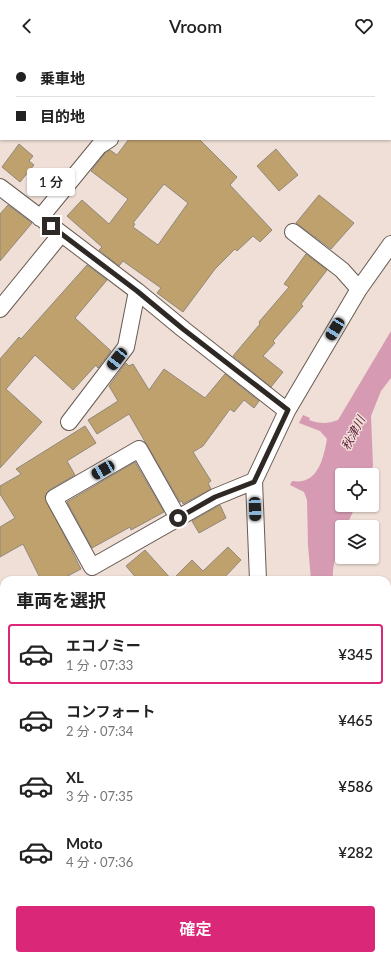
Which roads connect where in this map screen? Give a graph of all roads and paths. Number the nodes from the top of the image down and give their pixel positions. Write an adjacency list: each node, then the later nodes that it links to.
1 (108, 140): 3 (street)
2 (0, 187): 3 (street)
3 (40, 218): 5 (street)
4 (293, 232): 7 (street)
5 (61, 234): 8 (street); 9 (street)
6 (391, 244): 7 (street)
7 (359, 289): 10 (street)
8 (137, 291): 10 (street); 11 (street)
9 (0, 309)
10 (288, 410): 12 (street)
11 (69, 422)
12 (254, 482): 13 (street); 14 (street)
13 (178, 518): 13 (street)
14 (258, 576)

